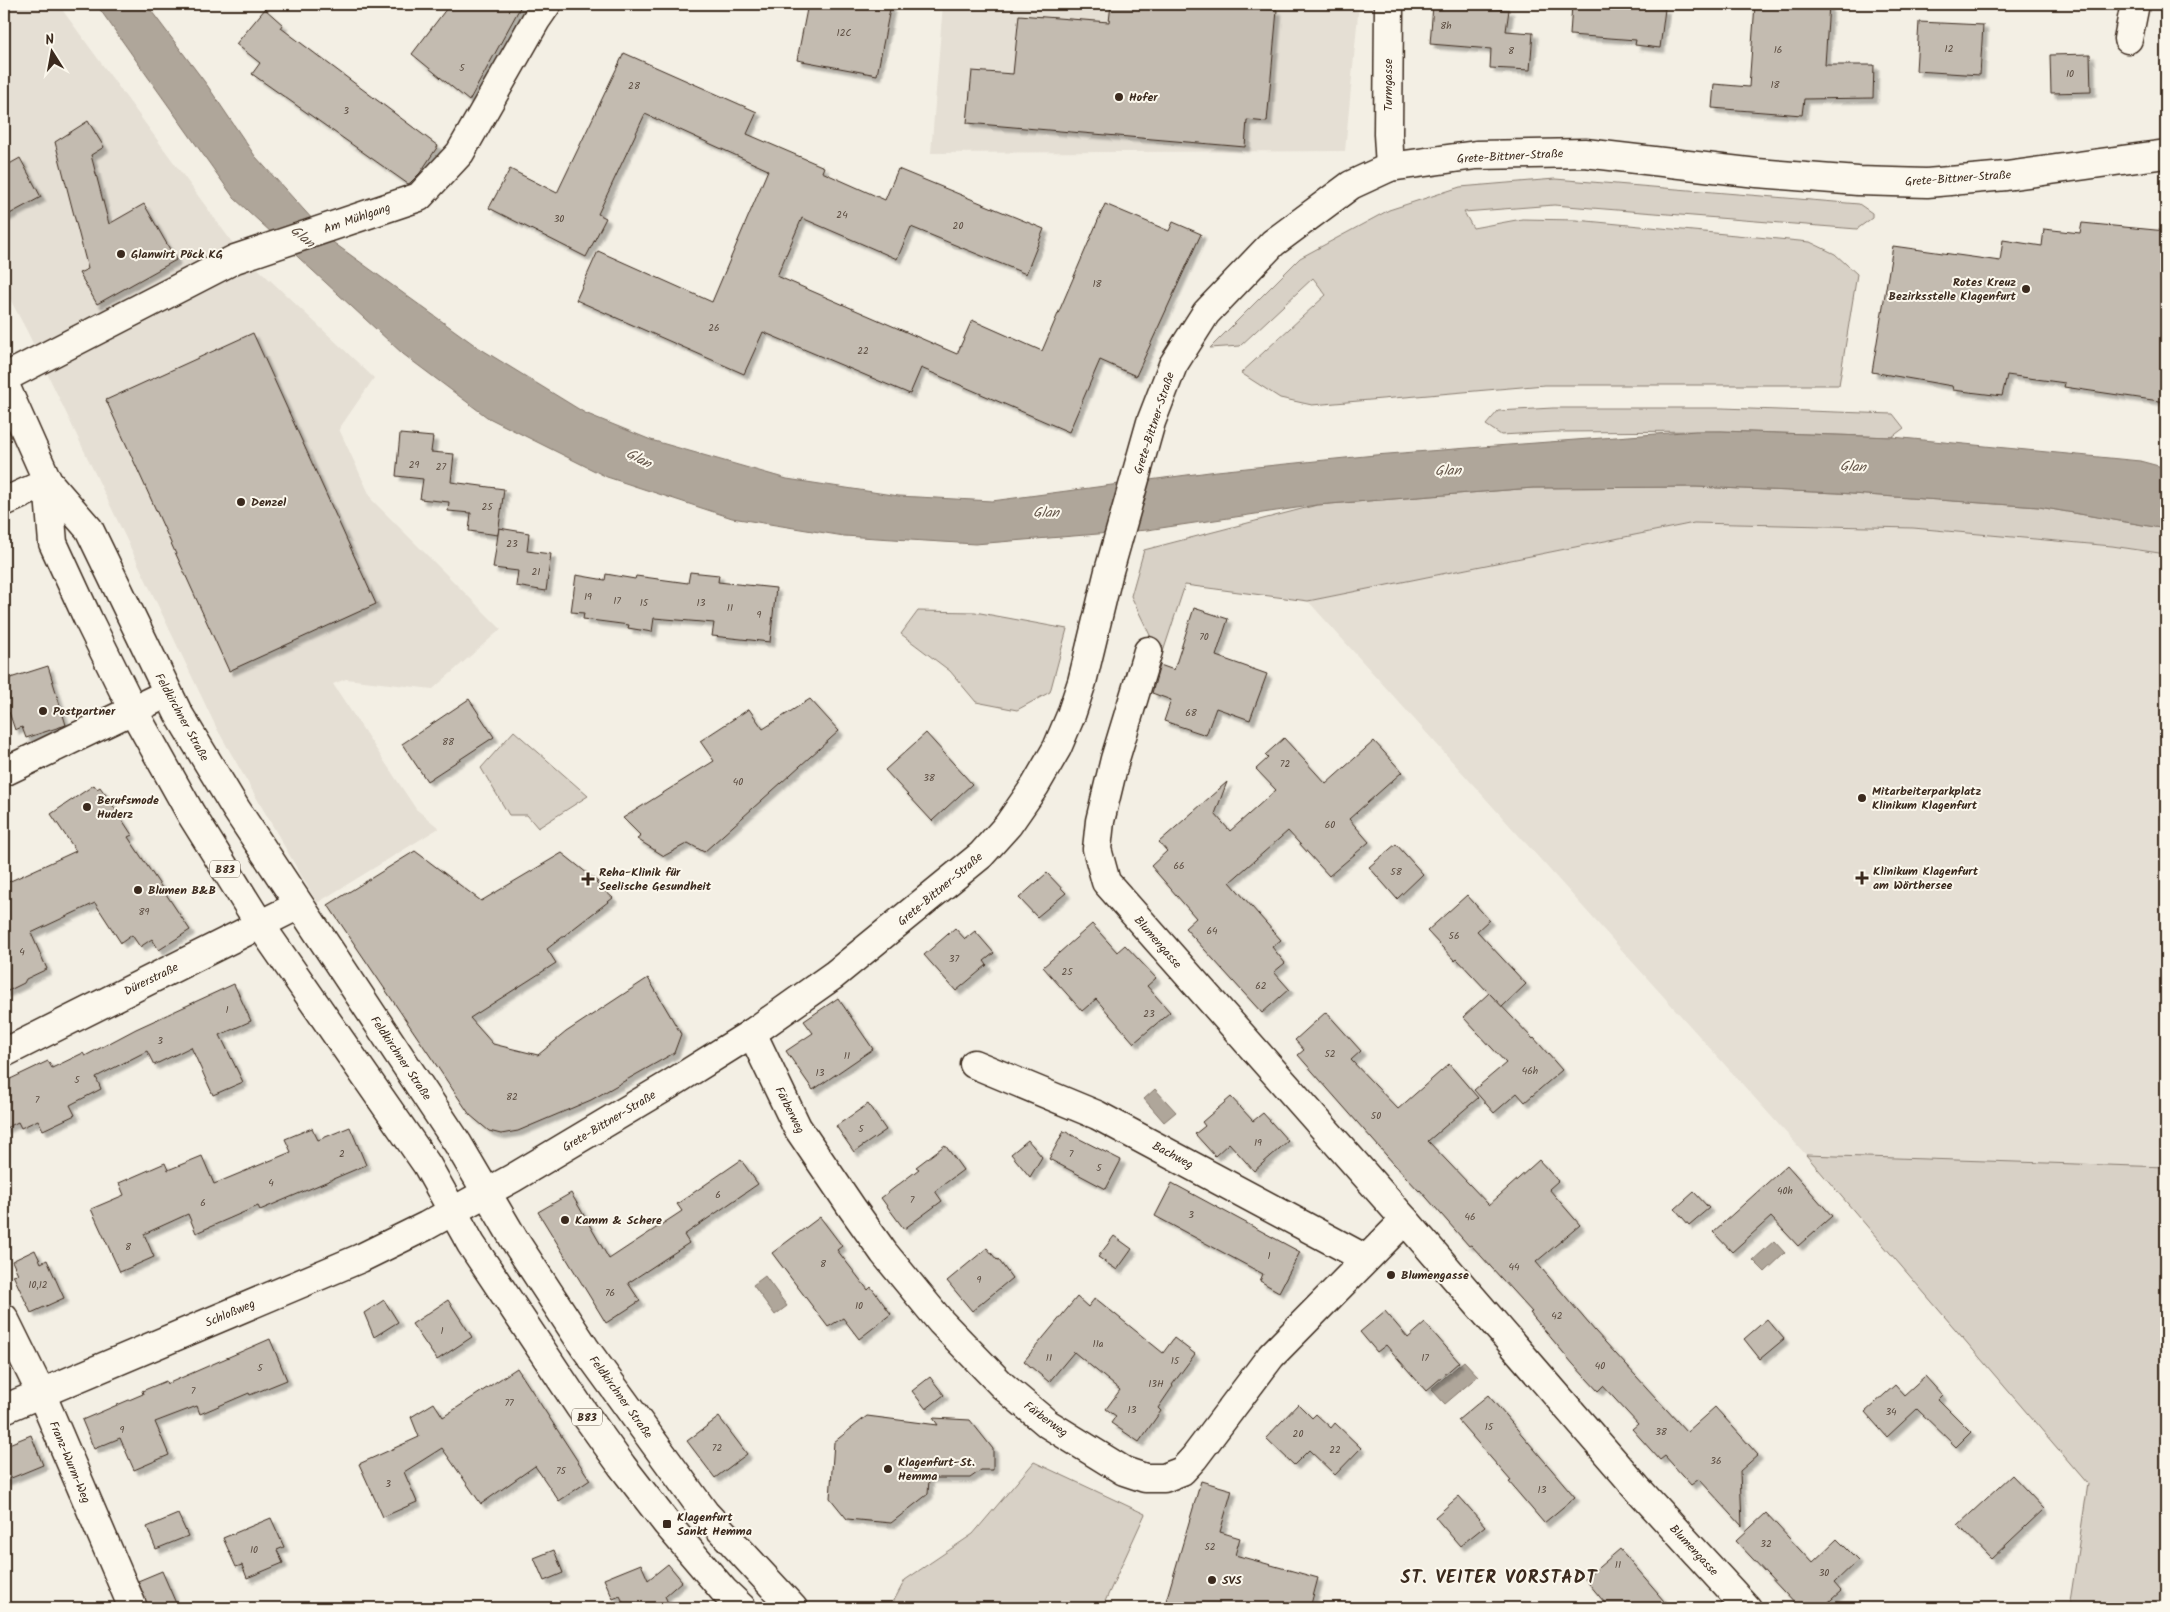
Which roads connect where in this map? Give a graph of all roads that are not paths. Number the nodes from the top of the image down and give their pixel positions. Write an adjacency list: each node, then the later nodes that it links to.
1 (547, 4): 7 (street, Am Mühlgang)
2 (1389, 4): 6 (street, Turmgasse)
3 (2135, 4): 4 (street)
4 (2128, 39)
5 (2166, 154): 6 (street, Grete-Bittner-Straße)
6 (1390, 167): 17 (street, Grete-Bittner-Straße)
7 (4, 378)
8 (4, 383): 9 (street, Feldkirchner Straße / B83)
9 (48, 482): 10 (street); 12 (street, Feldkirchner Straße / B83); 13 (street, Feldkirchner Straße / B83)
10 (4, 502)
11 (1148, 650): 22 (street, Blumengasse)
12 (168, 693): 13 (street); 15 (street, Feldkirchner Straße / B83)
13 (133, 710): 14 (street); 16 (street, Feldkirchner Straße / B83)
14 (4, 772)
15 (299, 905): 16 (street, Dürerstraße); 20 (street, Feldkirchner Straße / B83)
16 (261, 926): 18 (street, Dürerstraße); 21 (street, Feldkirchner Straße / B83)
17 (752, 1033): 20 (street, Grete-Bittner-Straße); 23 (street, Färberweg)
18 (4, 1053)
19 (974, 1064): 23 (street, Bachweg)
20 (485, 1192): 21 (street, Grete-Bittner-Straße); 29 (street, Feldkirchner Straße / B83)
21 (452, 1210): 25 (street, Schloßweg); 28 (street, Feldkirchner Straße / B83)
22 (1405, 1220): 23 (street, Färberweg); 30 (street, Blumengasse)
23 (1366, 1259)
24 (4, 1318): 25 (street, Franz-Wurm-Weg)
25 (41, 1393): 26 (street, Schloßweg); 27 (street, Franz-Wurm-Weg)
26 (4, 1409)
27 (133, 1608)
28 (742, 1608)
29 (793, 1608)
30 (1747, 1608)

